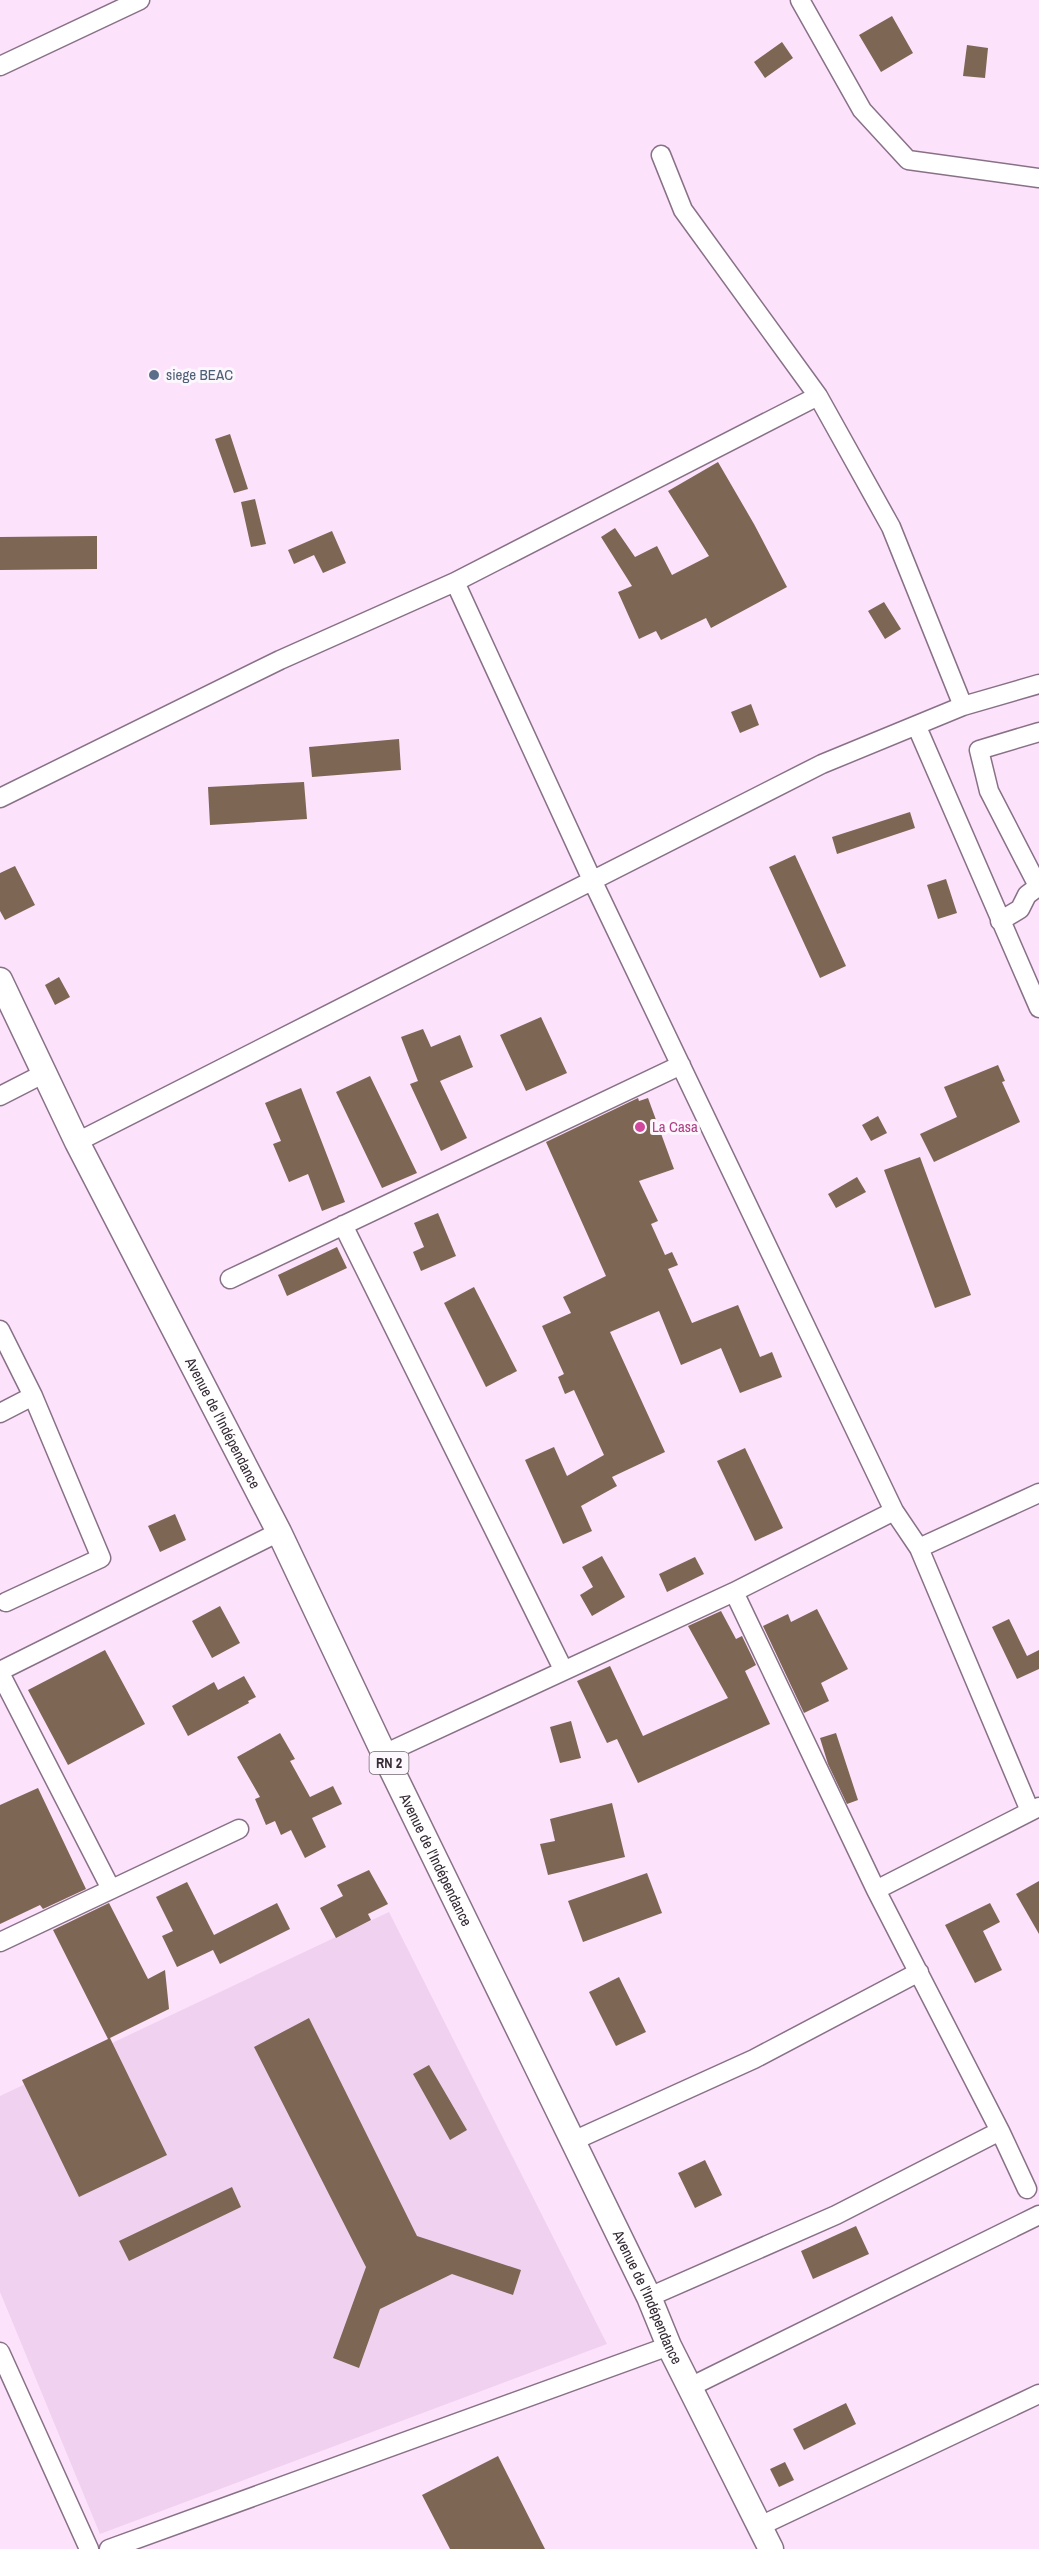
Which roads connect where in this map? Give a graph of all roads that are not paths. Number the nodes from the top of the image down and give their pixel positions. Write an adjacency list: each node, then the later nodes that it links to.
1 (140, 0): 3 (street)
2 (800, 0): 5 (street)
3 (0, 66)
4 (661, 155): 6 (street)
5 (1039, 178)
6 (818, 396): 7 (street); 9 (street)
7 (455, 582): 12 (street); 13 (street)
8 (1039, 684): 9 (street)
9 (963, 706): 10 (street)
10 (917, 727): 13 (street); 15 (street)
11 (1039, 732): 14 (street)
12 (0, 798)
13 (593, 882): 18 (street); 21 (street)
14 (1039, 887): 15 (street)
15 (1000, 921): 17 (street)
16 (0, 980): 19 (main road, Avenue de l'Indépendance / RN 2)
17 (1039, 1008)
18 (681, 1065): 22 (street); 28 (street)
19 (45, 1073): 20 (street); 21 (main road, Avenue de l'Indépendance / RN 2)
20 (0, 1096)
21 (77, 1142): 29 (main road, Avenue de l'Indépendance / RN 2)
22 (343, 1225): 23 (street); 33 (street)
23 (230, 1279)
24 (0, 1330): 25 (street)
25 (33, 1396): 26 (street); 32 (street)
26 (0, 1413)
27 (1039, 1493): 30 (street)
28 (894, 1511): 30 (street); 31 (street)
29 (279, 1532): 34 (street); 35 (main road, Avenue de l'Indépendance / RN 2)
30 (919, 1548): 36 (street)
31 (734, 1592): 33 (street); 39 (street)
32 (6, 1602)
33 (563, 1669): 35 (street)
34 (0, 1672): 38 (street)
35 (384, 1754): 43 (main road, Avenue de l'Indépendance / RN 2)
36 (1034, 1809): 39 (street)
37 (239, 1829): 38 (street)
38 (111, 1889): 40 (street)
39 (876, 1890): 41 (street)
40 (0, 1942)
41 (919, 1972): 42 (street); 43 (street)
42 (1000, 2131): 44 (street); 46 (street)
43 (573, 2141): 46 (main road, Avenue de l'Indépendance / RN 2)
44 (1027, 2189)
45 (1039, 2216): 49 (street)
46 (648, 2297): 47 (main road, Avenue de l'Indépendance / RN 2)
47 (669, 2346): 49 (main road, Avenue de l'Indépendance / RN 2); 53 (street)
48 (0, 2352): 52 (street)
49 (690, 2387): 51 (main road, Avenue de l'Indépendance / RN 2)
50 (1039, 2394): 51 (street)
51 (760, 2526): 54 (main road, Avenue de l'Indépendance / RN 2)
52 (89, 2549)
53 (109, 2549)
54 (771, 2549)

